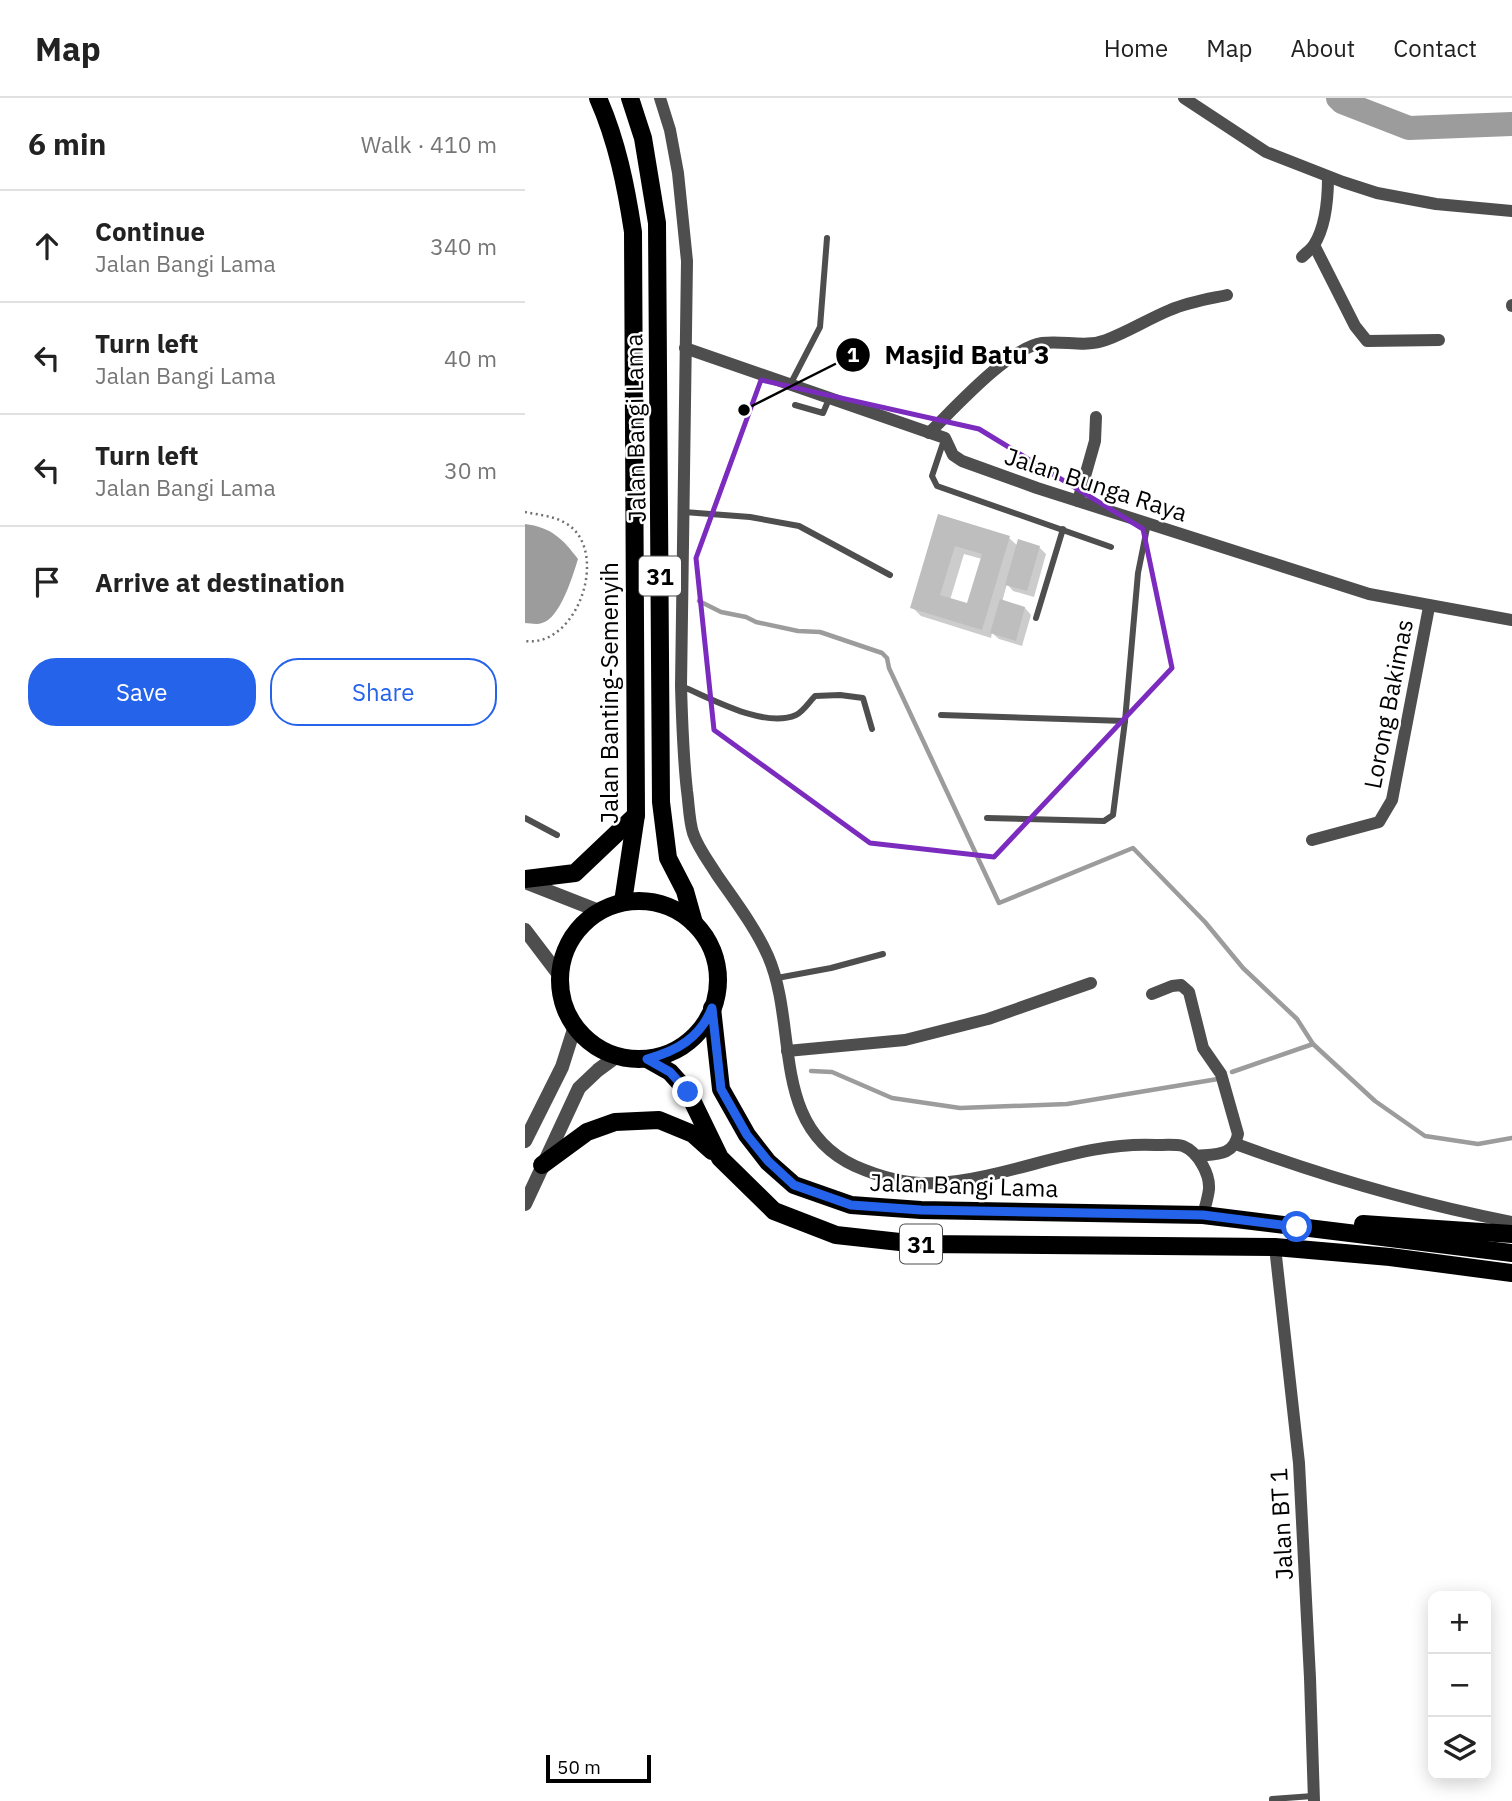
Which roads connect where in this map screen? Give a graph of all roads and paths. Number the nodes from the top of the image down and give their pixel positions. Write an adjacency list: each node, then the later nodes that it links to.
1 (598, 98): 34 (main road, Jalan Banting-Semenyih / 31)
2 (629, 98): 42 (main road, Jalan Bangi Lama / 31)
3 (660, 98): 12 (street)
4 (1184, 98): 5 (street)
5 (1328, 177): 6 (street); 8 (street)
6 (1512, 211)
7 (827, 238): 13 (lane)
8 (1314, 244): 9 (street); 11 (street)
9 (1302, 257)
10 (1227, 295): 17 (street)
11 (1440, 340)
12 (685, 348): 13 (street); 21 (street)
13 (791, 383): 14 (street)
14 (829, 397): 15 (lane); 17 (street)
15 (795, 405)
16 (1096, 417): 19 (street)
17 (929, 433): 18 (street)
18 (945, 438): 19 (street, Jalan Bunga Raya); 23 (lane)
19 (1078, 501): 22 (street, Jalan Bunga Raya)
20 (525, 512): 29 (path)
21 (684, 512): 25 (lane); 30 (street)
22 (1148, 523): 26 (street, Jalan Bunga Raya); 32 (lane)
23 (1063, 529): 24 (lane); 27 (lane)
24 (1111, 547)
25 (890, 575)
26 (1429, 607): 28 (street, Jalan Bunga Raya); 38 (street, Lorong Bakimas)
27 (1036, 618)
28 (1512, 620)
29 (525, 641)
30 (681, 686): 33 (lane); 46 (street)
31 (941, 715): 32 (lane)
32 (1125, 721): 36 (lane)
33 (872, 729)
34 (636, 815): 39 (main road); 40 (main road, Jalan Banting-Semenyih / 31)
35 (525, 818): 37 (lane)
36 (988, 818)
37 (557, 835)
38 (1312, 840)
39 (525, 881): 41 (street)
40 (623, 902): 41 (main road, Jalan Bangi Lama / 31); 42 (main road, Jalan Bangi Lama / 31)
41 (599, 911): 45 (main road, Jalan Bangi Lama / 31)
42 (694, 923): 49 (main road, Jalan Bangi Lama / 31)
43 (525, 930): 45 (street)
44 (883, 954): 46 (lane)
45 (560, 976): 50 (main road, Jalan Bangi Lama / 31)
46 (777, 978): 51 (street)
47 (1091, 983): 51 (street)
48 (1152, 994): 55 (street)
49 (712, 1008): 53 (main road, Jalan Bangi Lama / 31); 60 (main road, Jalan Bangi Lama / 31)
50 (575, 1026): 52 (main road, Jalan Bangi Lama / 31); 54 (street)
51 (787, 1051): 56 (street)
52 (617, 1056): 53 (main road, Jalan Bangi Lama / 31); 58 (street)
53 (647, 1059): 57 (main road, Jalan Bangi Lama / 31)
54 (525, 1141)
55 (1236, 1144): 56 (street); 61 (street)
56 (1197, 1156): 60 (street)
57 (720, 1158): 58 (main road); 64 (main road, Jalan Bangi Lama / 31)
58 (542, 1165): 59 (street)
59 (525, 1204)
60 (1203, 1215): 62 (main road, Jalan Bangi Lama / 31)
61 (1512, 1222)
62 (1297, 1227): 63 (main road, Jalan Bangi Lama / 31); 65 (main road, Jalan Bangi Lama / 31)
63 (1512, 1234)
64 (1275, 1247): 66 (main road, Jalan Bangi Lama / 31); 67 (street, Jalan BT 1)
65 (1512, 1253)
66 (1512, 1273)
67 (1313, 1798): 68 (lane)
68 (1272, 1801)

